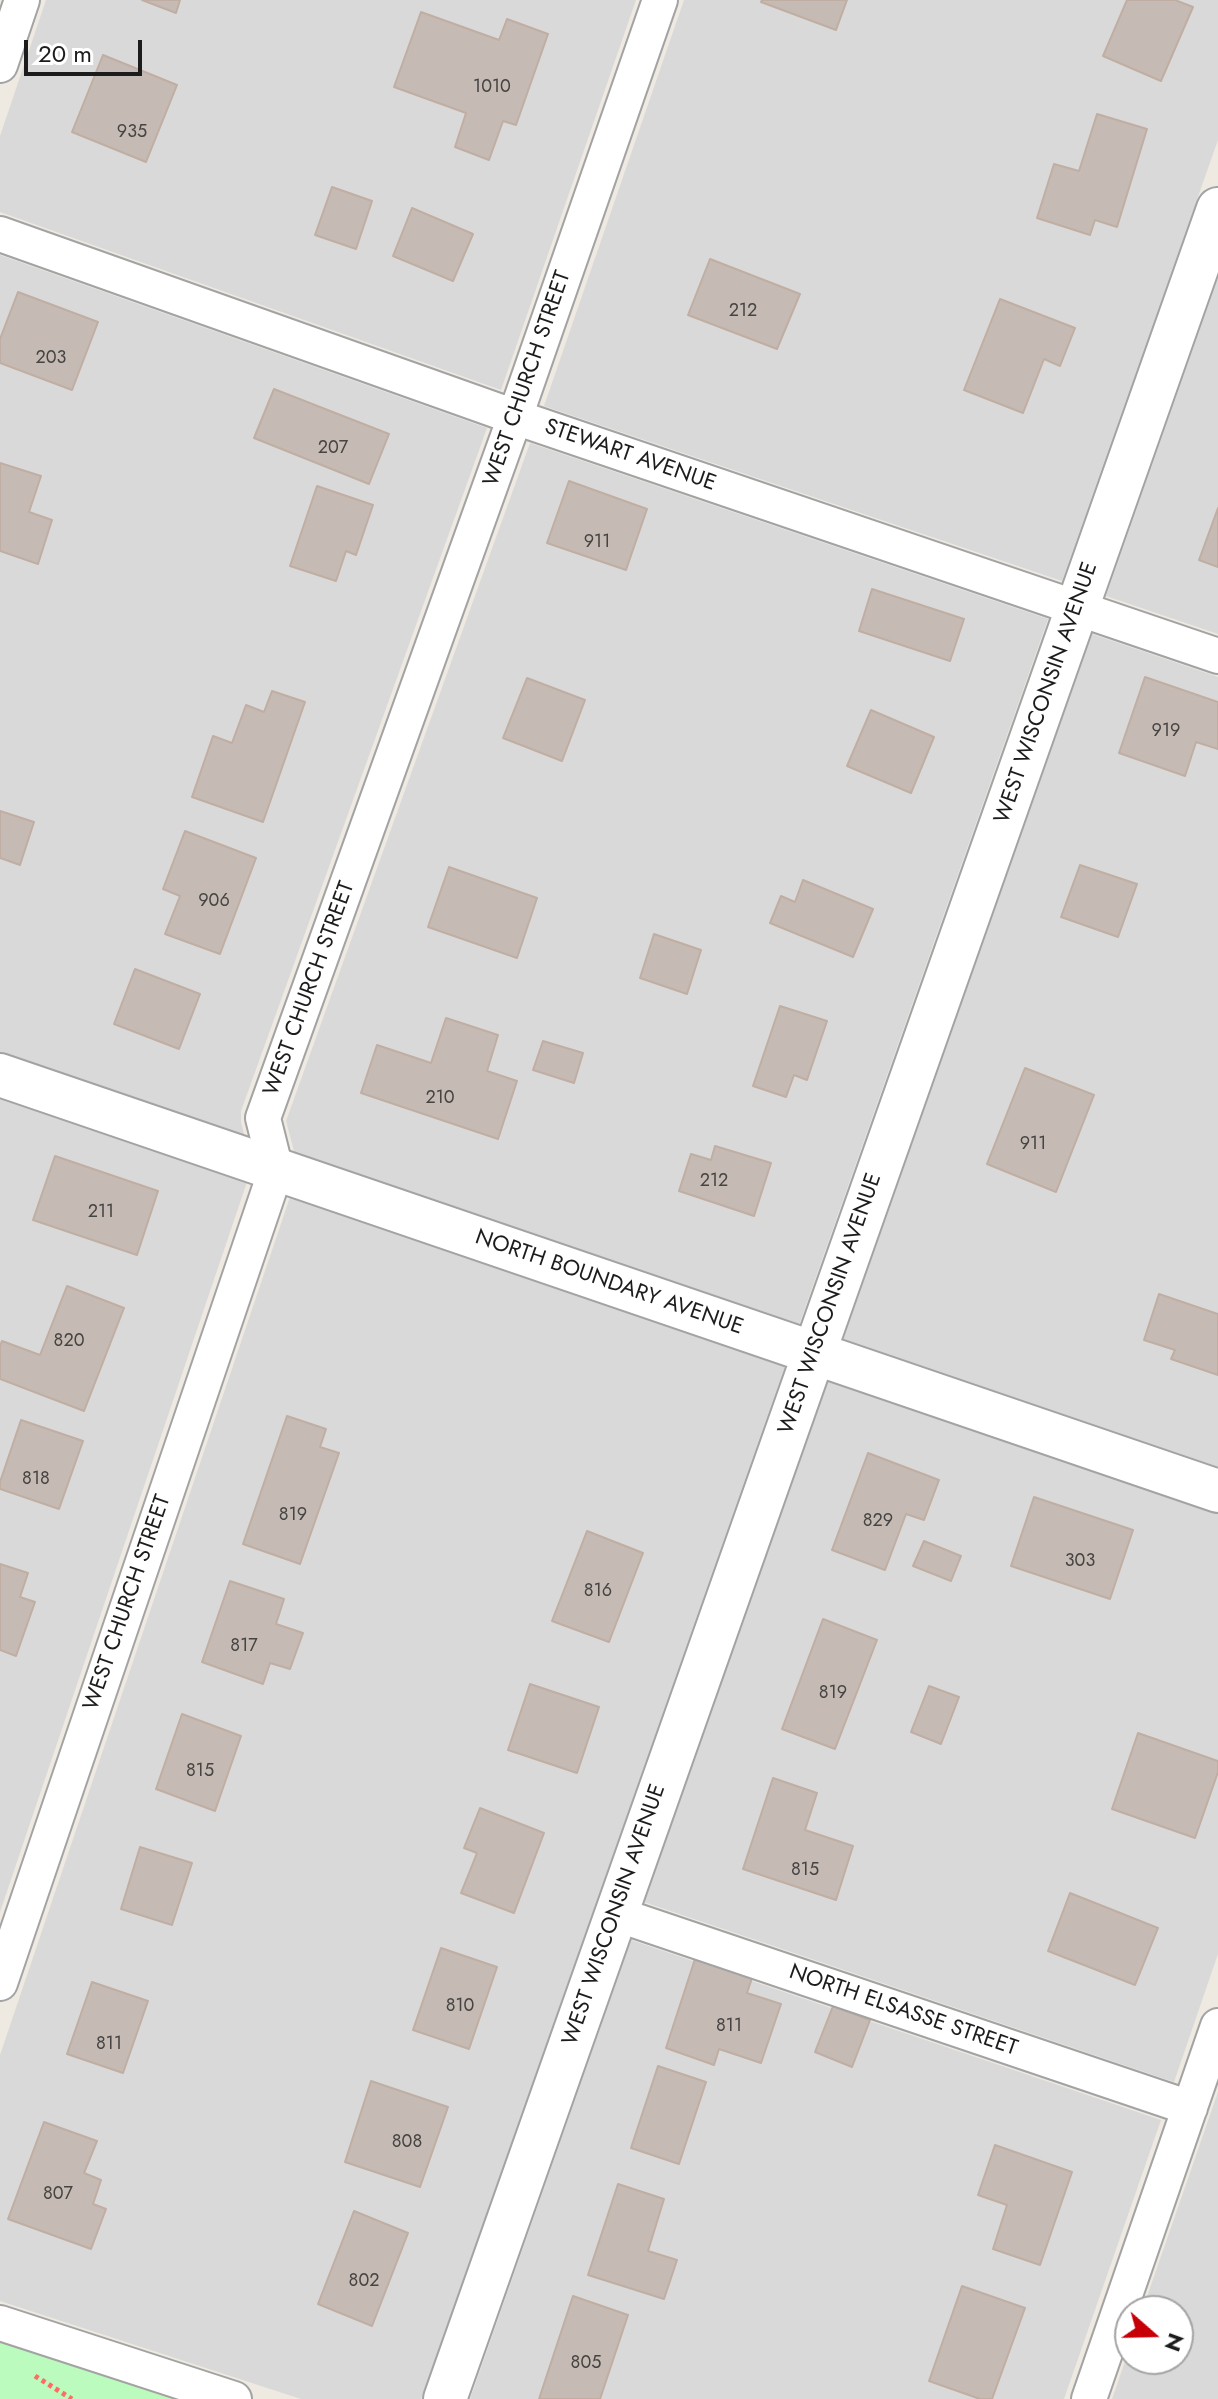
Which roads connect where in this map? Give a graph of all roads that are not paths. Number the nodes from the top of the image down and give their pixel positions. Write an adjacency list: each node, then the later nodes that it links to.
1 (22, 0): 3 (street)
2 (660, 0): 6 (street, WEST CHURCH STREET)
3 (0, 65)
4 (1218, 209): 7 (street, WEST WISCONSIN AVENUE)
5 (0, 234): 6 (street, STEWART AVENUE)
6 (515, 417): 7 (street, STEWART AVENUE); 10 (street, WEST CHURCH STREET)
7 (1077, 608): 8 (street, STEWART AVENUE); 11 (street, WEST WISCONSIN AVENUE)
8 (1218, 656)
9 (0, 1075): 10 (street, NORTH BOUNDARY AVENUE)
10 (276, 1170): 11 (street, NORTH BOUNDARY AVENUE); 14 (street, WEST CHURCH STREET)
11 (814, 1352): 12 (street, NORTH BOUNDARY AVENUE); 13 (street, WEST WISCONSIN AVENUE)
12 (1218, 1491)
13 (616, 1914): 16 (street, NORTH ELSASSE STREET); 19 (street, WEST WISCONSIN AVENUE)
14 (0, 1983)
15 (1218, 2026): 16 (street)
16 (1190, 2108): 20 (street)
17 (0, 2323): 18 (street)
18 (234, 2399)
19 (445, 2399)
20 (1089, 2399)

